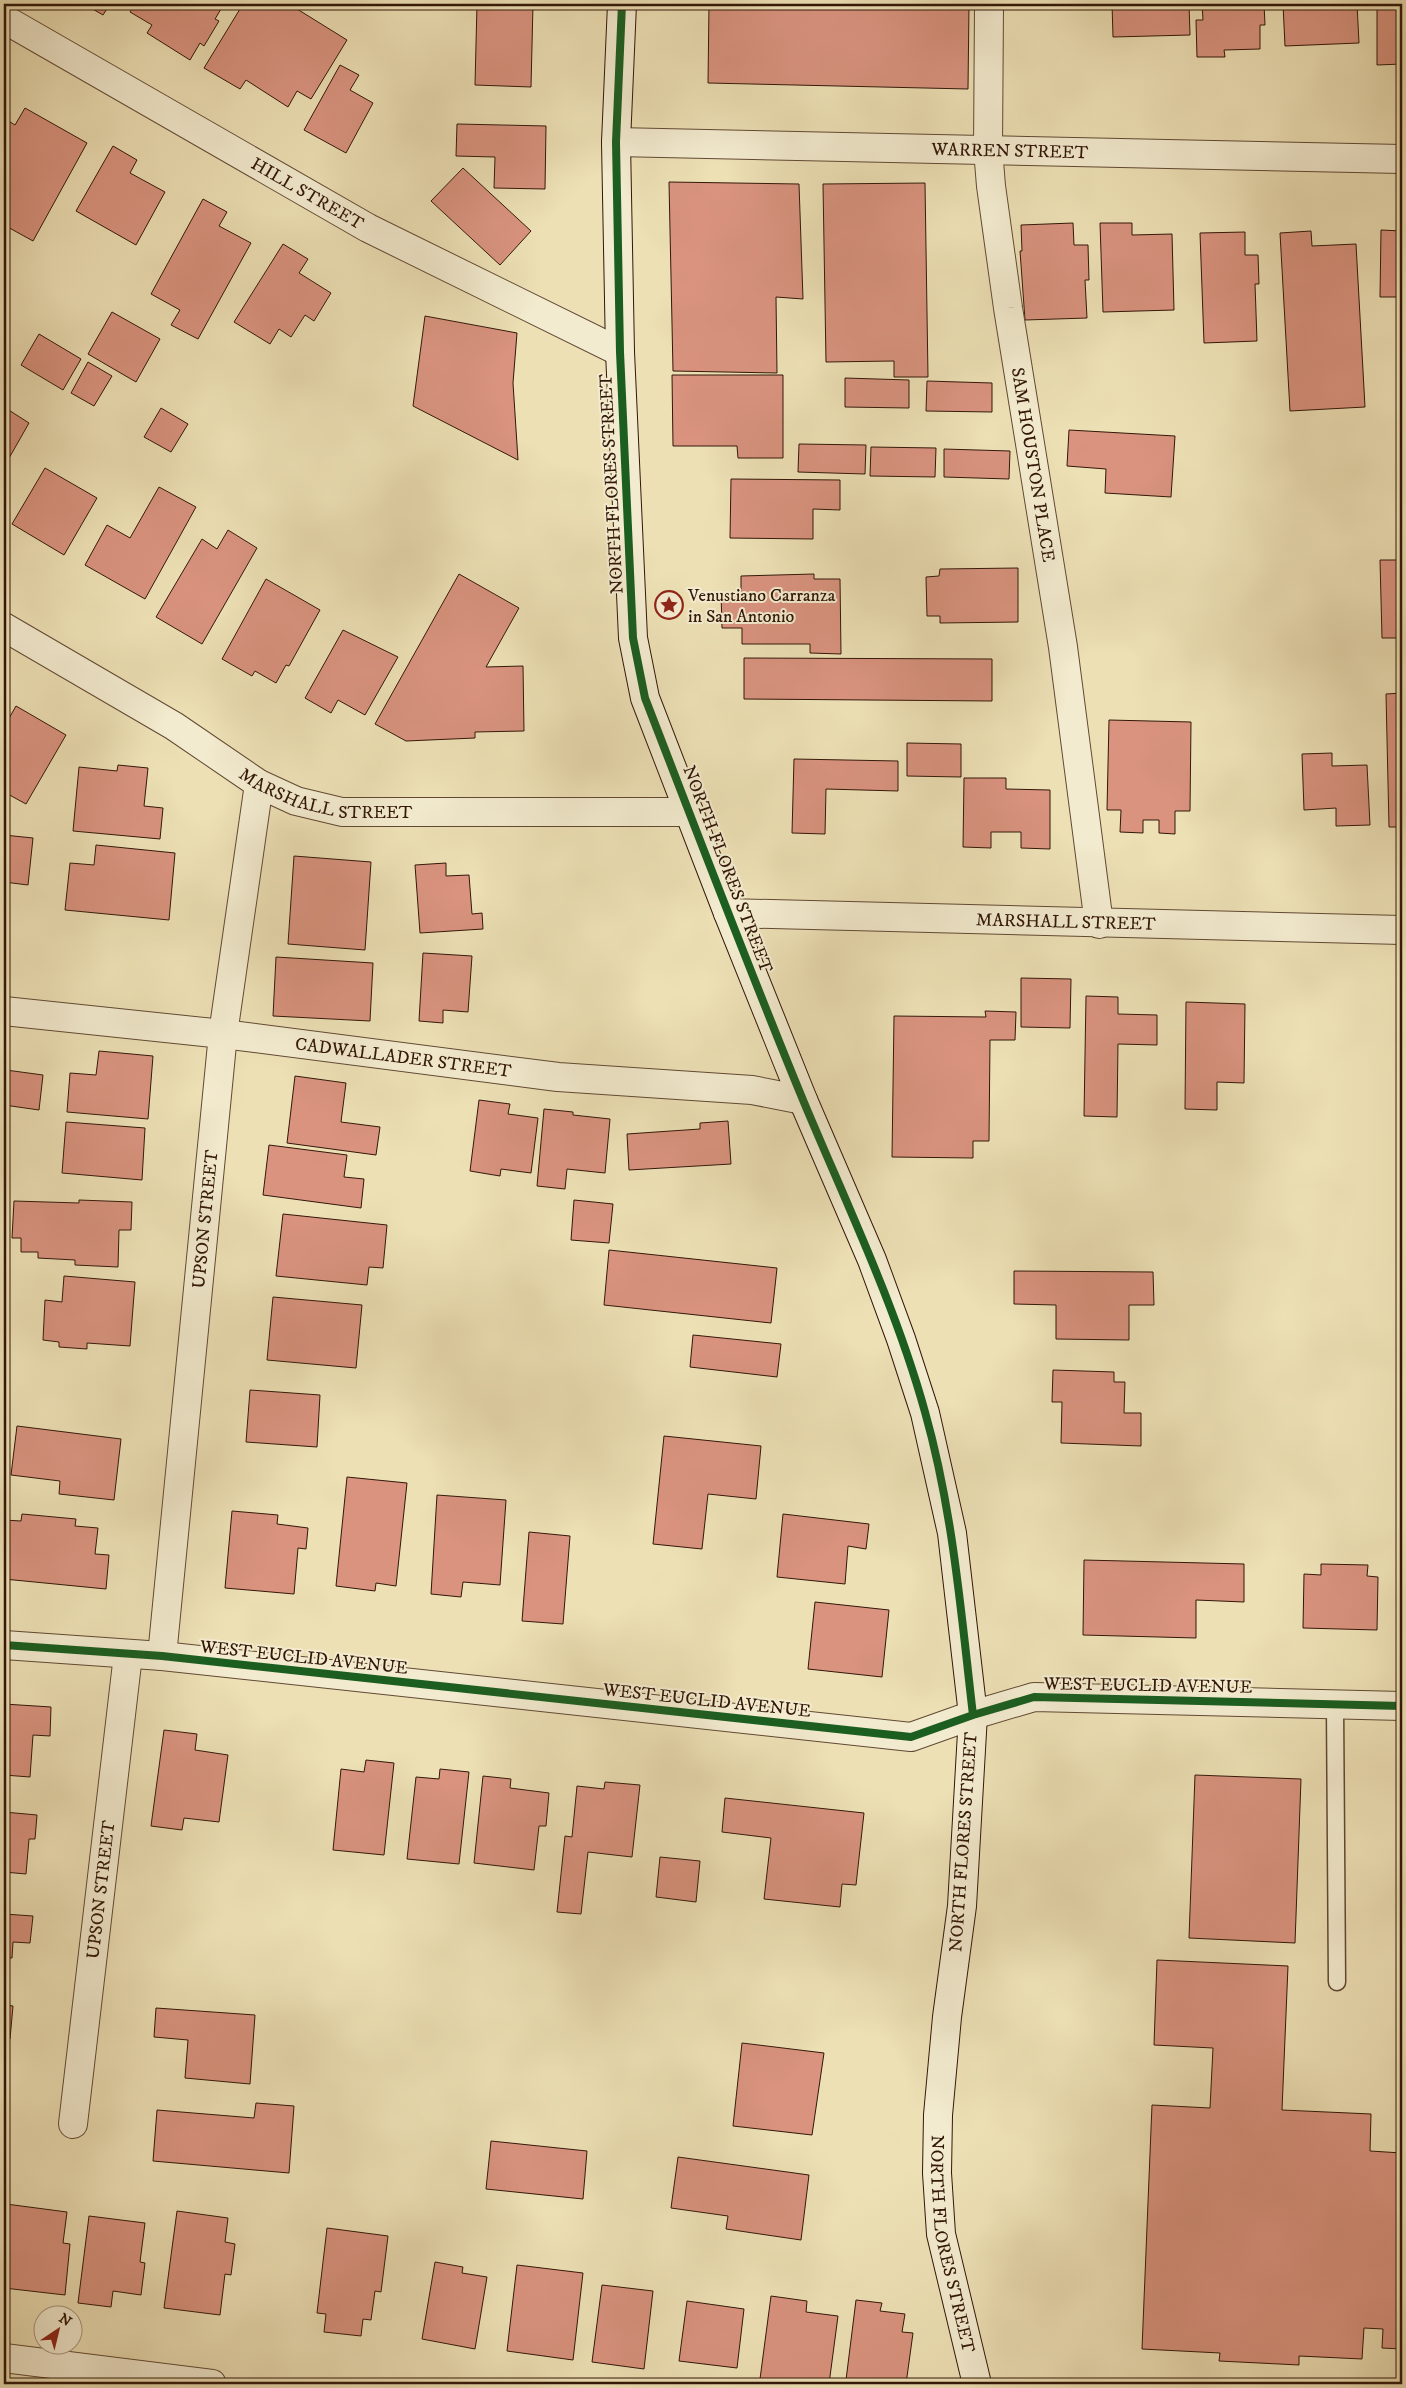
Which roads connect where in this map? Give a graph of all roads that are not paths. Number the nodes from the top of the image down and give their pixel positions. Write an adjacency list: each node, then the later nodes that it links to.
1 (622, 4): 4 (street, NORTH FLORES STREET)
2 (989, 4): 5 (street, SAM HOUSTON PLACE)
3 (4, 20): 7 (street, HILL STREET)
4 (616, 142): 5 (street, WARREN STREET); 7 (street, NORTH FLORES STREET)
5 (988, 149): 6 (street, WARREN STREET); 12 (street, SAM HOUSTON PLACE)
6 (1402, 159)
7 (620, 352): 10 (street, NORTH FLORES STREET)
8 (4, 627): 9 (street, MARSHALL STREET)
9 (259, 784): 10 (street, MARSHALL STREET); 15 (street, UPSON STREET)
10 (689, 812): 11 (street, NORTH FLORES STREET)
11 (728, 913): 12 (street, MARSHALL STREET); 16 (street, NORTH FLORES STREET)
12 (1099, 924): 13 (street, MARSHALL STREET)
13 (1402, 930)
14 (4, 1011): 15 (street, CADWALLADER STREET)
15 (223, 1034): 16 (street, CADWALLADER STREET); 19 (street, UPSON STREET)
16 (803, 1100): 22 (street, NORTH FLORES STREET)
17 (4, 1645): 18 (street, WEST EUCLID AVENUE)
18 (128, 1655): 19 (street, WEST EUCLID AVENUE); 24 (street, UPSON STREET)
19 (162, 1656): 22 (street, WEST EUCLID AVENUE)
20 (1335, 1705): 21 (street, WEST EUCLID AVENUE); 22 (street, WEST EUCLID AVENUE); 23 (lane)
21 (1402, 1706)
22 (973, 1715): 27 (street, NORTH FLORES STREET)
23 (1337, 1982)
24 (73, 2124)
25 (4, 2358): 26 (street)
26 (212, 2384)
27 (977, 2384)

